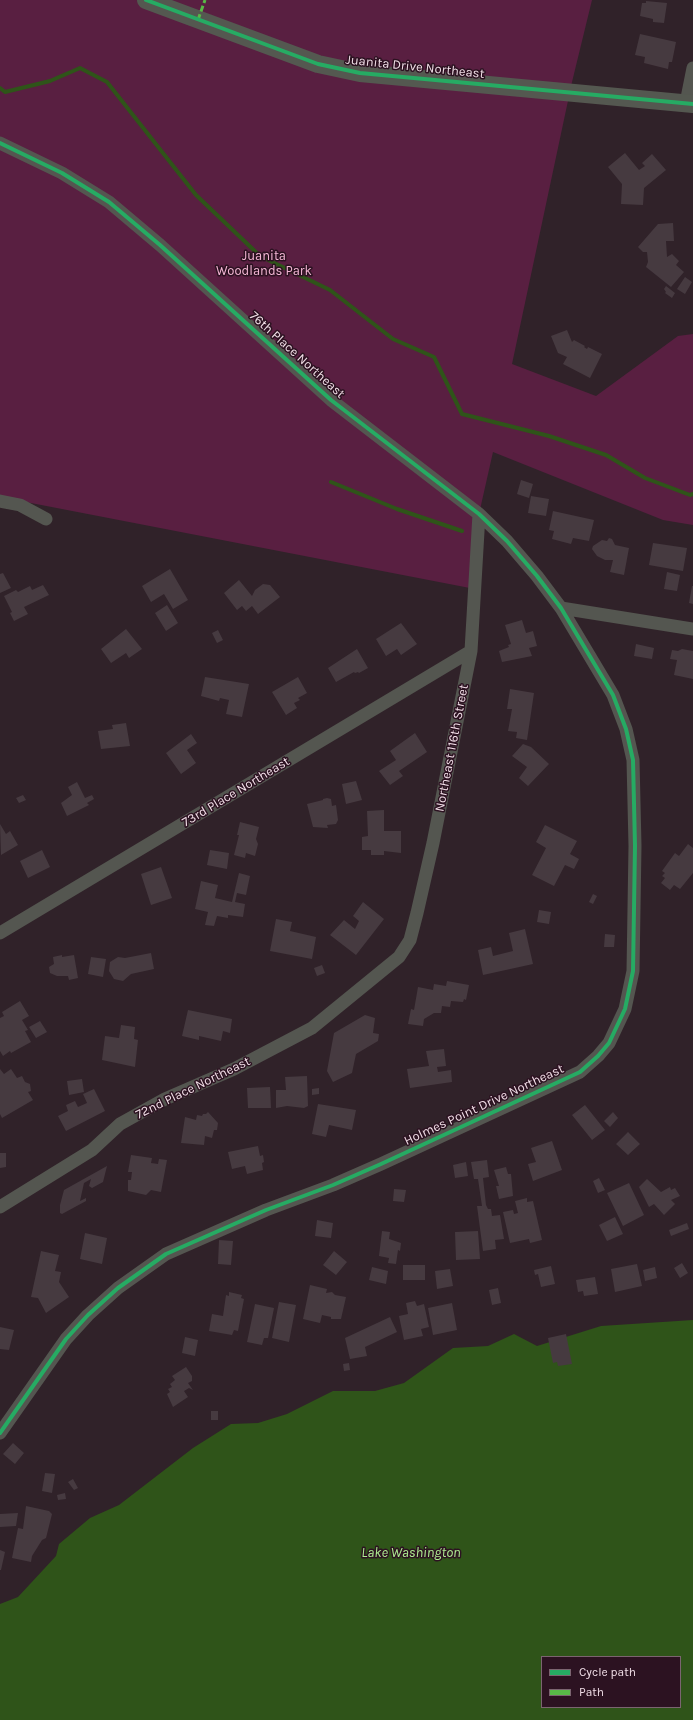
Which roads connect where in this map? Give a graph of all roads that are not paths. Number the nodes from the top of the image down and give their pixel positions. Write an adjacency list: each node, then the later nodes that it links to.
1 (146, 0): 3 (main road, Juanita Drive Northeast)
2 (693, 68): 3 (street)
3 (689, 104)
4 (0, 143): 6 (street, 76th Place Northeast)
5 (0, 501): 7 (street)
6 (479, 514): 8 (street, 76th Place Northeast); 10 (street, Northeast 116th Street)
7 (46, 519)
8 (561, 608): 9 (street); 14 (street, Holmes Point Drive Northeast)
9 (693, 629)
10 (471, 651): 11 (street, 73rd Place Northeast); 12 (street, Northeast 116th Street)
11 (2, 928)
12 (385, 970): 13 (street, 72nd Place Northeast)
13 (0, 1206)
14 (0, 1433)

